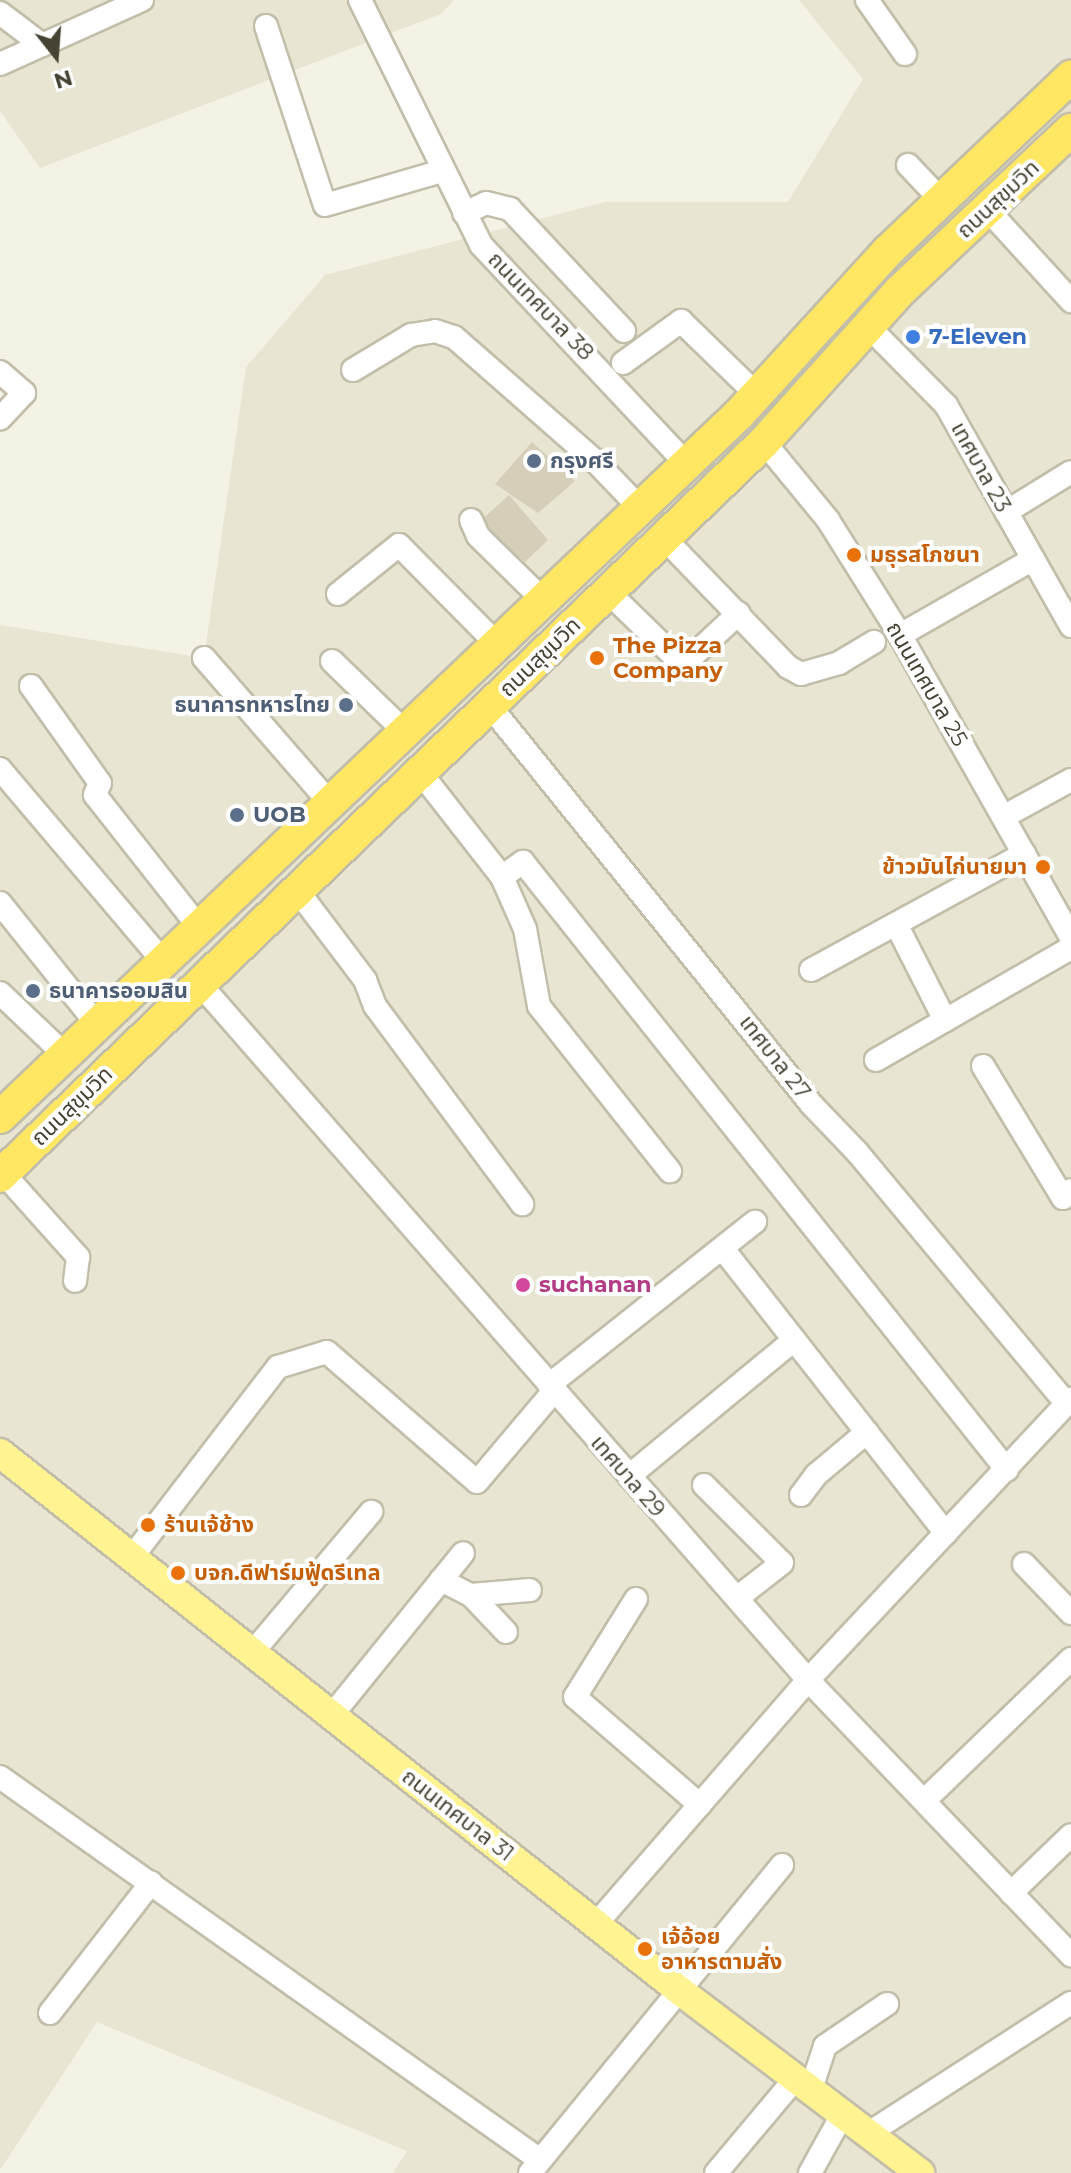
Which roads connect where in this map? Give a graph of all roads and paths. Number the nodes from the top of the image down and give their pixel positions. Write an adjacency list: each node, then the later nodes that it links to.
1 (360, 0): 12 (street, ถนนเทศบาล 38)
2 (867, 0): 7 (street)
3 (132, 2): 6 (street)
4 (0, 13): 6 (street)
5 (266, 26): 12 (street)
6 (42, 45): 8 (street)
7 (905, 54)
8 (0, 64)
9 (1071, 77): 13 (highway, ถนนสุขุมวิท)
10 (1071, 130): 14 (highway, ถนนสุขุมวิท)
11 (908, 165): 13 (street)
12 (442, 171): 15 (street, ถนนเทศบาล 38)
13 (942, 201): 22 (highway, ถนนสุขุมวิท)
14 (987, 209): 16 (street); 17 (highway, ถนนสุขุมวิท)
15 (464, 213): 18 (street); 25 (street, ถนนเทศบาล 38)
16 (1071, 301)
17 (868, 326): 24 (highway, ถนนสุขุมวิท); 28 (street, เทศบาล 23)
18 (624, 331)
19 (623, 363): 22 (street)
20 (353, 370): 27 (street)
21 (0, 372): 23 (street)
22 (749, 404): 24 (highway); 25 (highway, ถนนสุขุมวิท)
23 (0, 419)
24 (764, 442): 30 (highway, ถนนสุขุมวิท); 37 (street, ถนนเทศบาล 25)
25 (687, 464): 27 (highway, ถนนสุขุมวิท)
26 (1071, 472): 28 (street)
27 (640, 508): 34 (highway, ถนนสุขุมวิท)
28 (1006, 512): 31 (street, เทศบาล 23)
29 (471, 520): 34 (street)
30 (664, 538): 32 (highway, ถนนสุขุมวิท); 35 (street)
31 (1033, 559): 36 (street, เทศบาล 23); 37 (street)
32 (608, 592): 35 (street); 43 (highway, ถนนสุขุมวิท)
33 (338, 594): 38 (street)
34 (542, 599): 38 (highway, ถนนสุขุมวิท)
35 (739, 613): 39 (street)
36 (1071, 626)
37 (900, 635): 49 (street, ถนนเทศบาล 25)
38 (495, 642): 44 (highway, ถนนสุขุมวิท)
39 (874, 642)
40 (204, 658): 48 (street)
41 (332, 661): 44 (street)
42 (31, 686): 55 (street)
43 (489, 705): 46 (highway, ถนนสุขุมวิท); 77 (street, เทศบาล 27)
44 (404, 731): 48 (highway, ถนนสุขุมวิท)
45 (0, 769): 58 (street)
46 (420, 772): 51 (street); 52 (highway, ถนนสุขุมวิท)
47 (1071, 780): 49 (street)
48 (329, 802): 55 (highway, ถนนสุขุมวิท)
49 (1003, 817): 50 (street, ถนนเทศบาล 25)
50 (1024, 854): 54 (street); 56 (street, ถนนเทศบาล 25)
51 (502, 877): 68 (street); 80 (street)
52 (297, 890): 60 (highway, ถนนสุขุมวิท); 71 (street)
53 (0, 903): 63 (street)
54 (896, 924): 59 (street); 62 (street)
55 (199, 927): 58 (highway, ถนนสุขุมวิท)
56 (1071, 937)
57 (1071, 948): 62 (street)
58 (163, 961): 63 (highway, ถนนสุขุมวิท)
59 (811, 970)
60 (199, 983): 69 (highway, ถนนสุขุมวิท); 76 (street, เทศบาล 29)
61 (0, 993): 64 (street)
62 (945, 1020): 65 (street)
63 (97, 1024): 64 (highway, ถนนสุขุมวิท)
64 (65, 1055): 67 (highway, ถนนสุขุมวิท)
65 (876, 1060)
66 (983, 1066): 70 (street)
67 (0, 1117)
68 (670, 1171)
69 (1, 1174): 74 (street)
70 (1071, 1190)
71 (522, 1204)
72 (755, 1222): 73 (street)
73 (723, 1249): 75 (street); 76 (street)
74 (75, 1281)
75 (794, 1340): 78 (street); 81 (street)
76 (552, 1388): 81 (street, เทศบาล 29); 87 (street)
77 (1069, 1401): 80 (street)
78 (867, 1432): 83 (street); 85 (street)
79 (0, 1453): 87 (main road, ถนนเทศบาล 31)
80 (1007, 1470): 85 (street)
81 (629, 1476): 92 (street, เทศบาล 29)
82 (704, 1485): 92 (street)
83 (801, 1495)
84 (371, 1512): 96 (street)
85 (946, 1533): 98 (street)
86 (463, 1553): 89 (street)
87 (132, 1557): 96 (main road, ถนนเทศบาล 31)
88 (1024, 1564): 94 (street)
89 (441, 1580): 91 (street); 99 (street)
90 (530, 1590): 91 (street)
91 (471, 1595): 95 (street)
92 (737, 1598): 98 (street, เทศบาล 29)
93 (636, 1599): 102 (street)
94 (1071, 1613)
95 (506, 1632)
96 (252, 1653): 99 (main road, ถนนเทศบาล 31)
97 (1071, 1659): 101 (street)
98 (808, 1680): 101 (street, เทศบาล 29); 102 (street)
99 (332, 1715): 107 (main road, ถนนเทศบาล 31)
100 (0, 1777): 105 (street)
101 (926, 1799): 106 (street, เทศบาล 29)
102 (700, 1805): 107 (street)
103 (1071, 1835): 106 (street)
104 (782, 1865): 109 (street)
105 (151, 1883): 112 (street); 116 (street)
106 (1011, 1893): 108 (street, เทศบาล 29)
107 (596, 1924): 109 (main road, ถนนเทศบาล 31)
108 (1071, 1955)
109 (679, 1990): 113 (main road, ถนนเทศบาล 31); 116 (street)
110 (1071, 2003): 115 (street)
111 (887, 2004): 113 (street)
112 (50, 2013)
113 (802, 2086): 114 (main road, ถนนเทศบาล 31); 117 (street)
114 (841, 2117): 115 (main road, ถนนเทศบาล 31); 118 (street)
115 (866, 2135): 119 (main road, ถนนเทศบาล 31)
116 (535, 2167)
117 (716, 2173)
118 (810, 2173)
119 (920, 2173)

